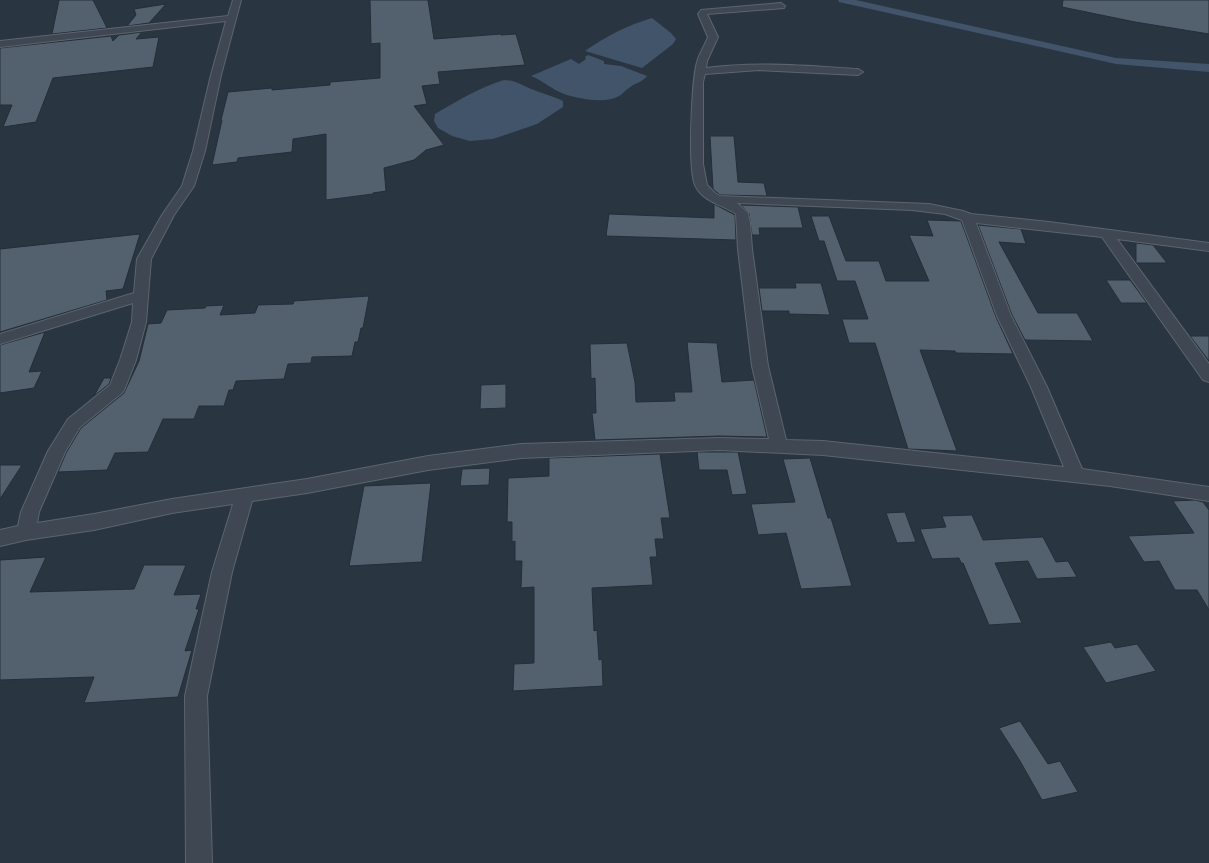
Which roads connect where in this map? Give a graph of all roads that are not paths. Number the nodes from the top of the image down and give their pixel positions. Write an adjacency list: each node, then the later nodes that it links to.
1 (237, 0): 3 (street)
2 (780, 6): 5 (street)
3 (232, 18): 4 (street); 11 (street)
4 (0, 44)
5 (700, 72): 6 (street); 7 (street)
6 (858, 72)
7 (716, 199): 8 (street); 14 (street)
8 (968, 218): 9 (street); 15 (street)
9 (1107, 234): 10 (street); 13 (street)
10 (1209, 247)
11 (141, 296): 12 (street); 18 (street)
12 (0, 339)
13 (1209, 376)
14 (779, 446): 15 (street); 17 (street)
15 (1076, 475): 16 (street)
16 (1209, 494)
17 (245, 495): 18 (street); 20 (street)
18 (26, 532): 19 (street)
19 (0, 538)
20 (199, 863)

